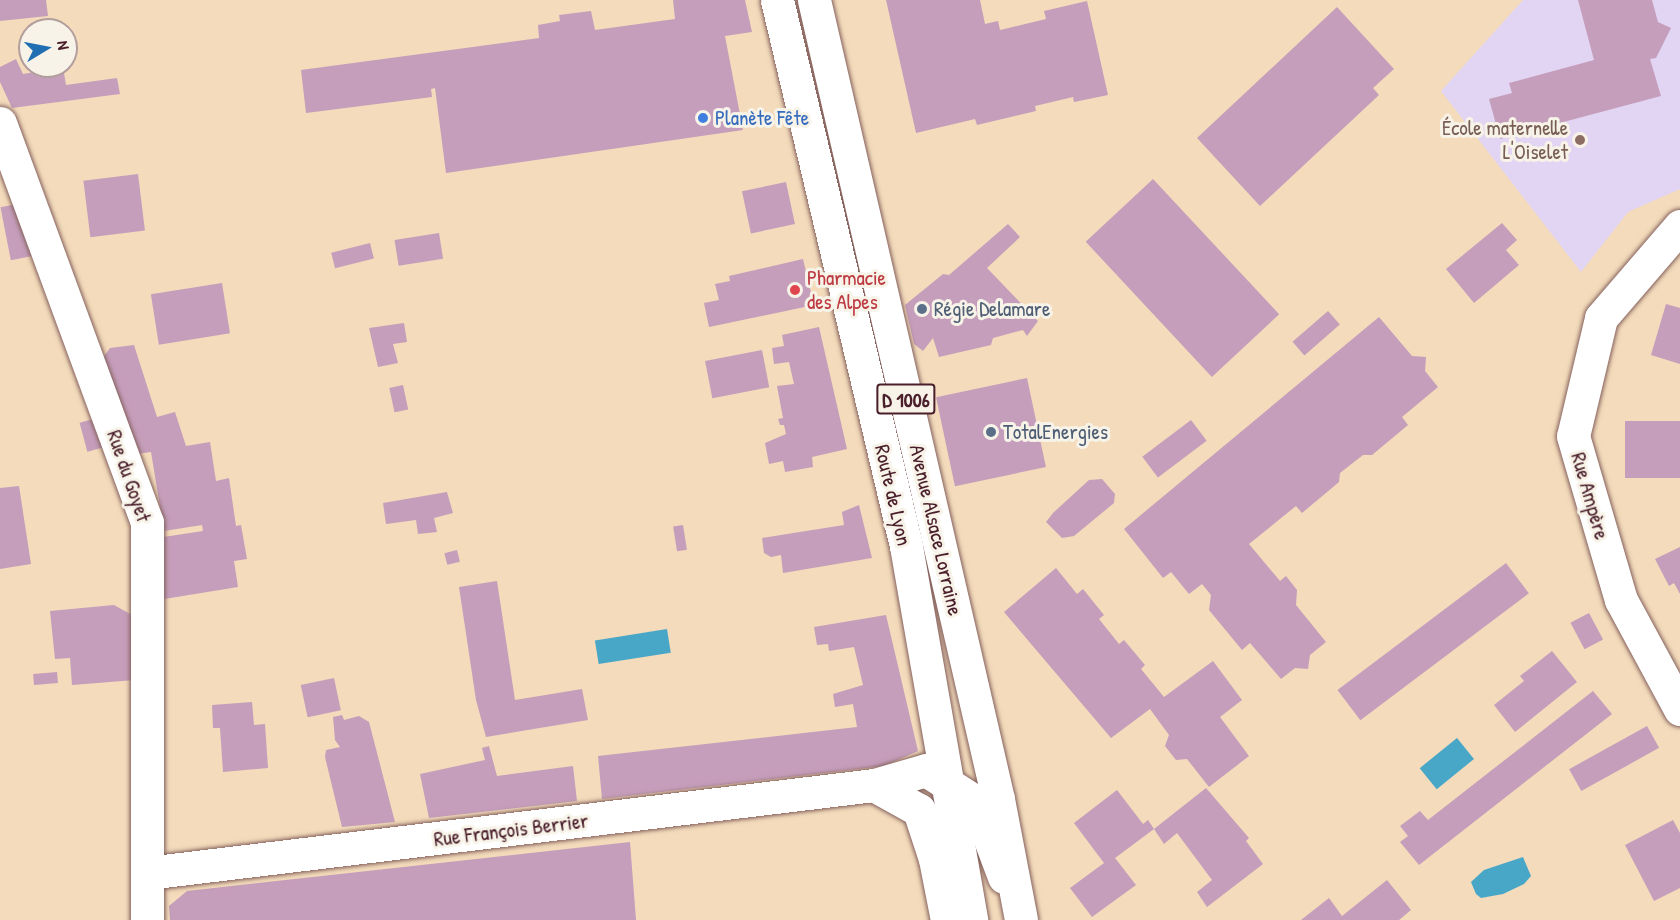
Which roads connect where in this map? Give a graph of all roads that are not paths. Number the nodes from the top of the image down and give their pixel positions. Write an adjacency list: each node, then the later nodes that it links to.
1 (777, 0): 6 (street, Route de Lyon / D 1006)
2 (814, 0): 12 (street, Avenue Alsace Lorraine / D 1006)
3 (0, 123): 8 (street, Rue du Goyet)
4 (1680, 226): 5 (street, Rue Ampère)
5 (1680, 710)
6 (947, 782): 7 (street, Rue François Berrier); 11 (street, D 1006); 12 (street, Avenue Alsace Lorraine)
7 (874, 785): 8 (street, Rue François Berrier); 10 (street)
8 (147, 873): 9 (street, Rue du Goyet)
9 (147, 920)
10 (947, 920)
11 (972, 920)
12 (1020, 920)

